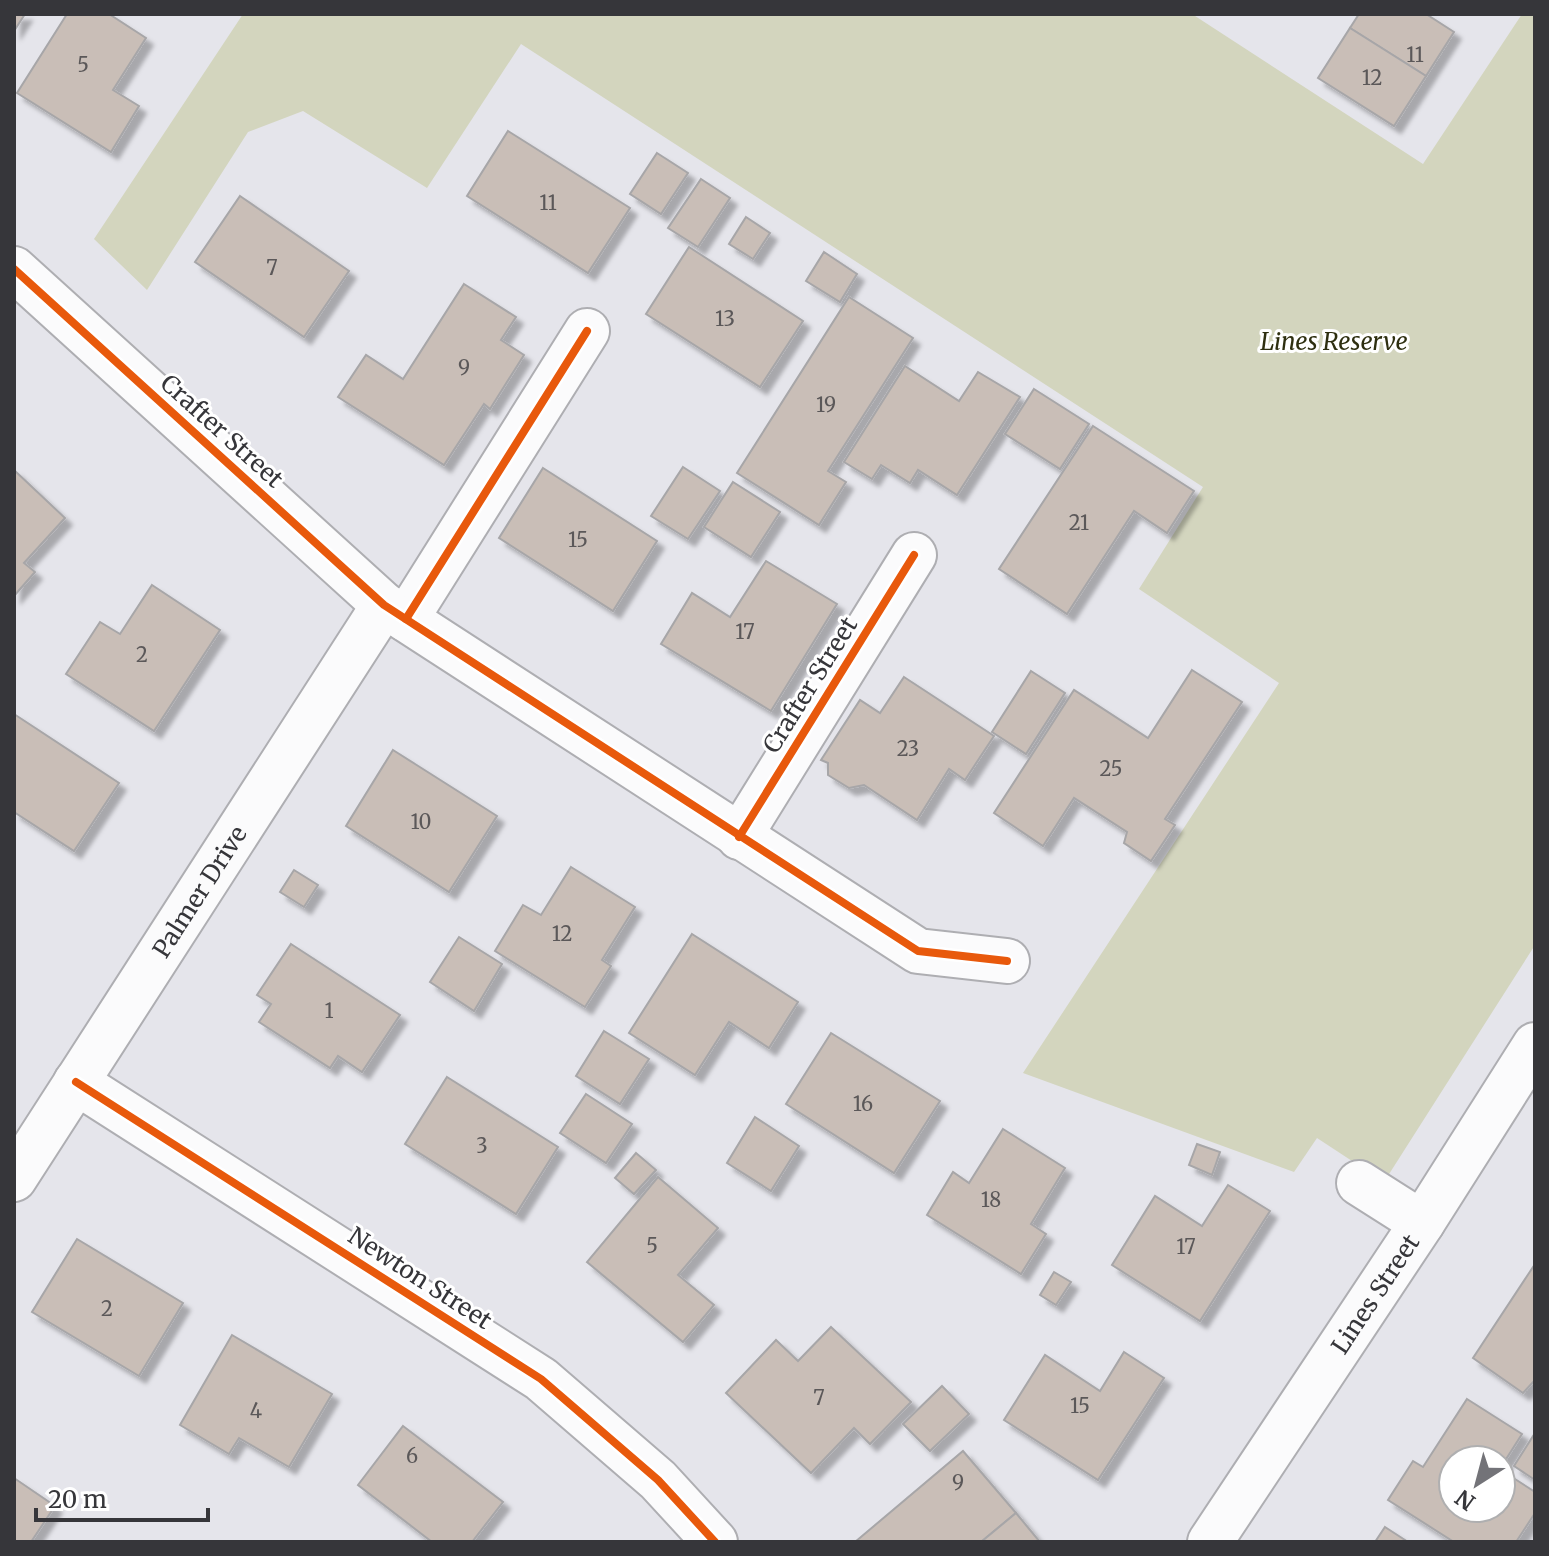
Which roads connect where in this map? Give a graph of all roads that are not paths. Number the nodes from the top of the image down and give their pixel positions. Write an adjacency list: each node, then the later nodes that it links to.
1 (14, 269): 4 (street, Crafter Street)
2 (587, 331): 4 (street)
3 (914, 555): 5 (street, Crafter Street)
4 (395, 612): 5 (street, Crafter Street); 8 (street, Palmer Drive)
5 (739, 837): 6 (street, Crafter Street)
6 (1007, 961)
7 (1535, 1045): 11 (street, Lines Street)
8 (76, 1082): 9 (street, Palmer Drive); 12 (street, Newton Street)
9 (14, 1179)
10 (1359, 1183): 11 (street)
11 (1422, 1223): 13 (street, Lines Street)
12 (715, 1542)
13 (1210, 1542)

